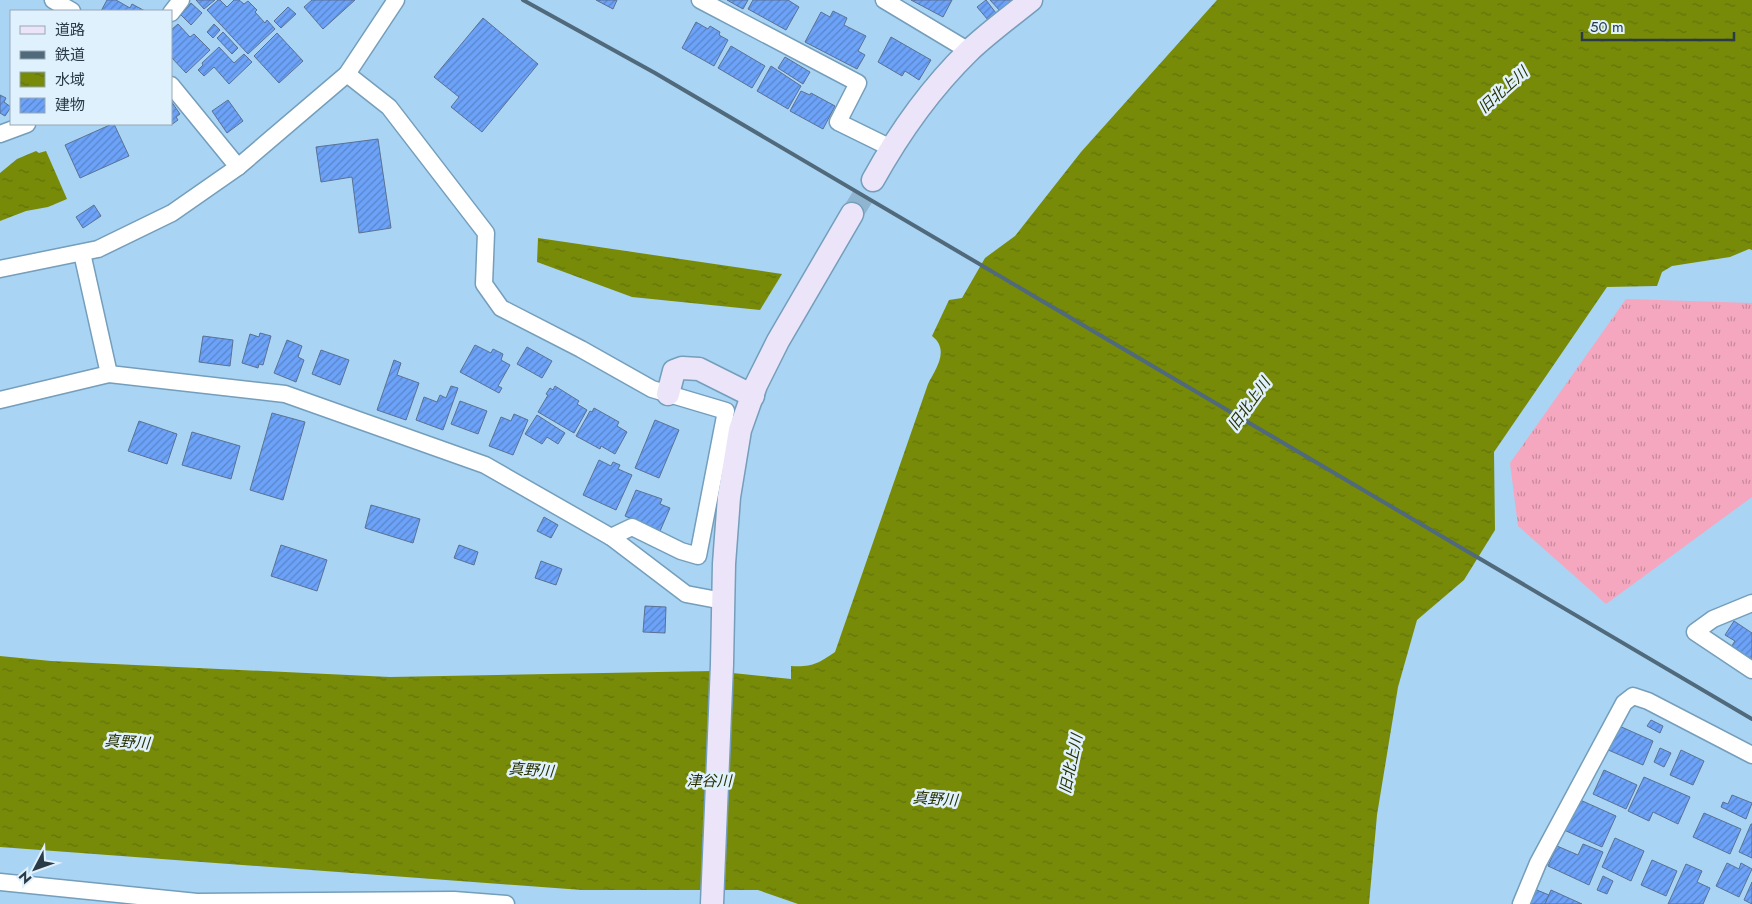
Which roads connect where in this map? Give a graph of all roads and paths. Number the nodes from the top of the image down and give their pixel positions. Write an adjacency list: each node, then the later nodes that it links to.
1 (53, 0): 7 (street)
2 (181, 0): 8 (street)
3 (396, 0): 10 (street)
4 (700, 0): 14 (street)
5 (884, 0): 9 (street)
6 (1031, 0): 9 (street)
7 (70, 10)
8 (172, 12)
9 (969, 51): 14 (street)
10 (347, 74): 15 (street); 21 (street)
11 (172, 87): 15 (street)
12 (24, 125): 13 (street)
13 (0, 134)
14 (891, 148): 16 (street)
15 (238, 167): 18 (street)
16 (873, 180)
17 (852, 214): 22 (street)
18 (82, 253): 19 (street); 20 (street)
19 (0, 269)
20 (109, 374): 23 (street); 24 (street)
21 (668, 394): 22 (street); 24 (street)
22 (753, 396): 25 (street)
23 (0, 400)
24 (611, 536): 25 (street)
25 (723, 601): 30 (street)
26 (1752, 604): 27 (street)
27 (1752, 670)
28 (1752, 755): 32 (street)
29 (0, 882): 31 (street)
30 (712, 901)
31 (506, 904)
32 (1521, 904)

